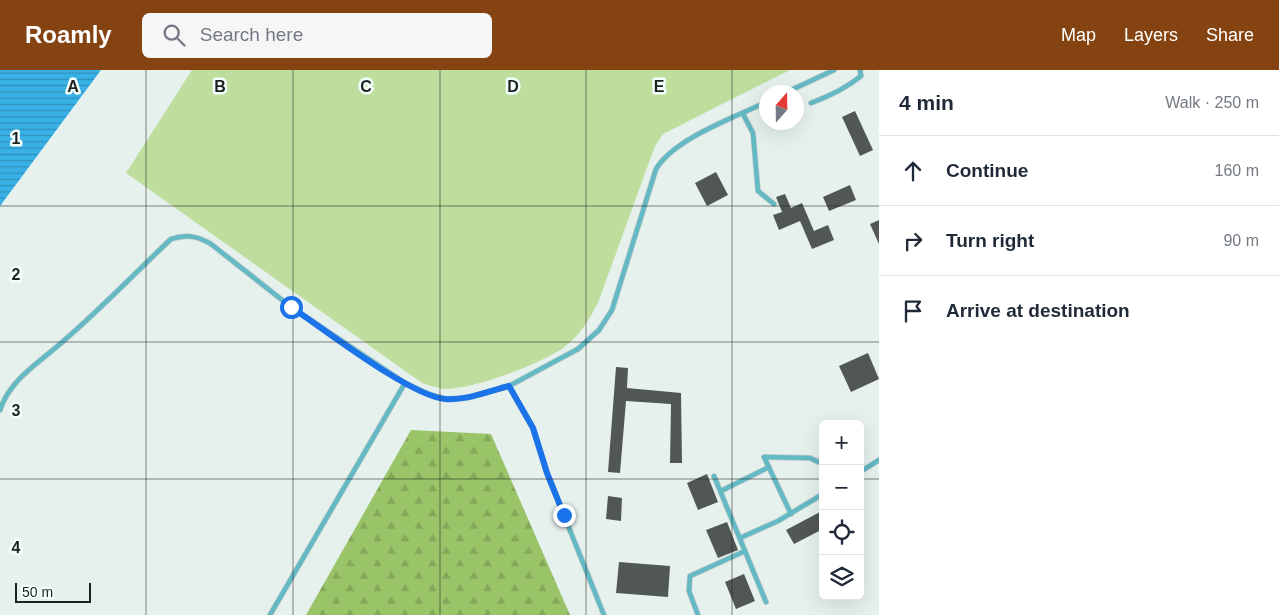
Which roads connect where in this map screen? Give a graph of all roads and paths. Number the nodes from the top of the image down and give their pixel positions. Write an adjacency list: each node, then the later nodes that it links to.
1 (834, 70): 3 (lane)
2 (860, 70): 4 (lane)
3 (802, 85)
4 (811, 103)
5 (759, 106): 6 (lane)
6 (743, 114): 7 (lane); 9 (lane)
7 (774, 204)
8 (405, 383): 9 (lane); 10 (lane); 22 (lane)
9 (509, 386): 23 (lane)
10 (0, 410)
11 (879, 460): 14 (lane)
12 (819, 462): 13 (lane)
13 (769, 467): 16 (lane); 18 (lane)
14 (864, 469)
15 (714, 476): 16 (lane)
16 (721, 492): 19 (lane)
17 (819, 496): 18 (lane)
18 (791, 514): 19 (lane)
19 (740, 538): 20 (lane)
20 (745, 551): 21 (lane); 24 (lane)
21 (766, 602)
22 (270, 615)
23 (604, 615)
24 (698, 615)

